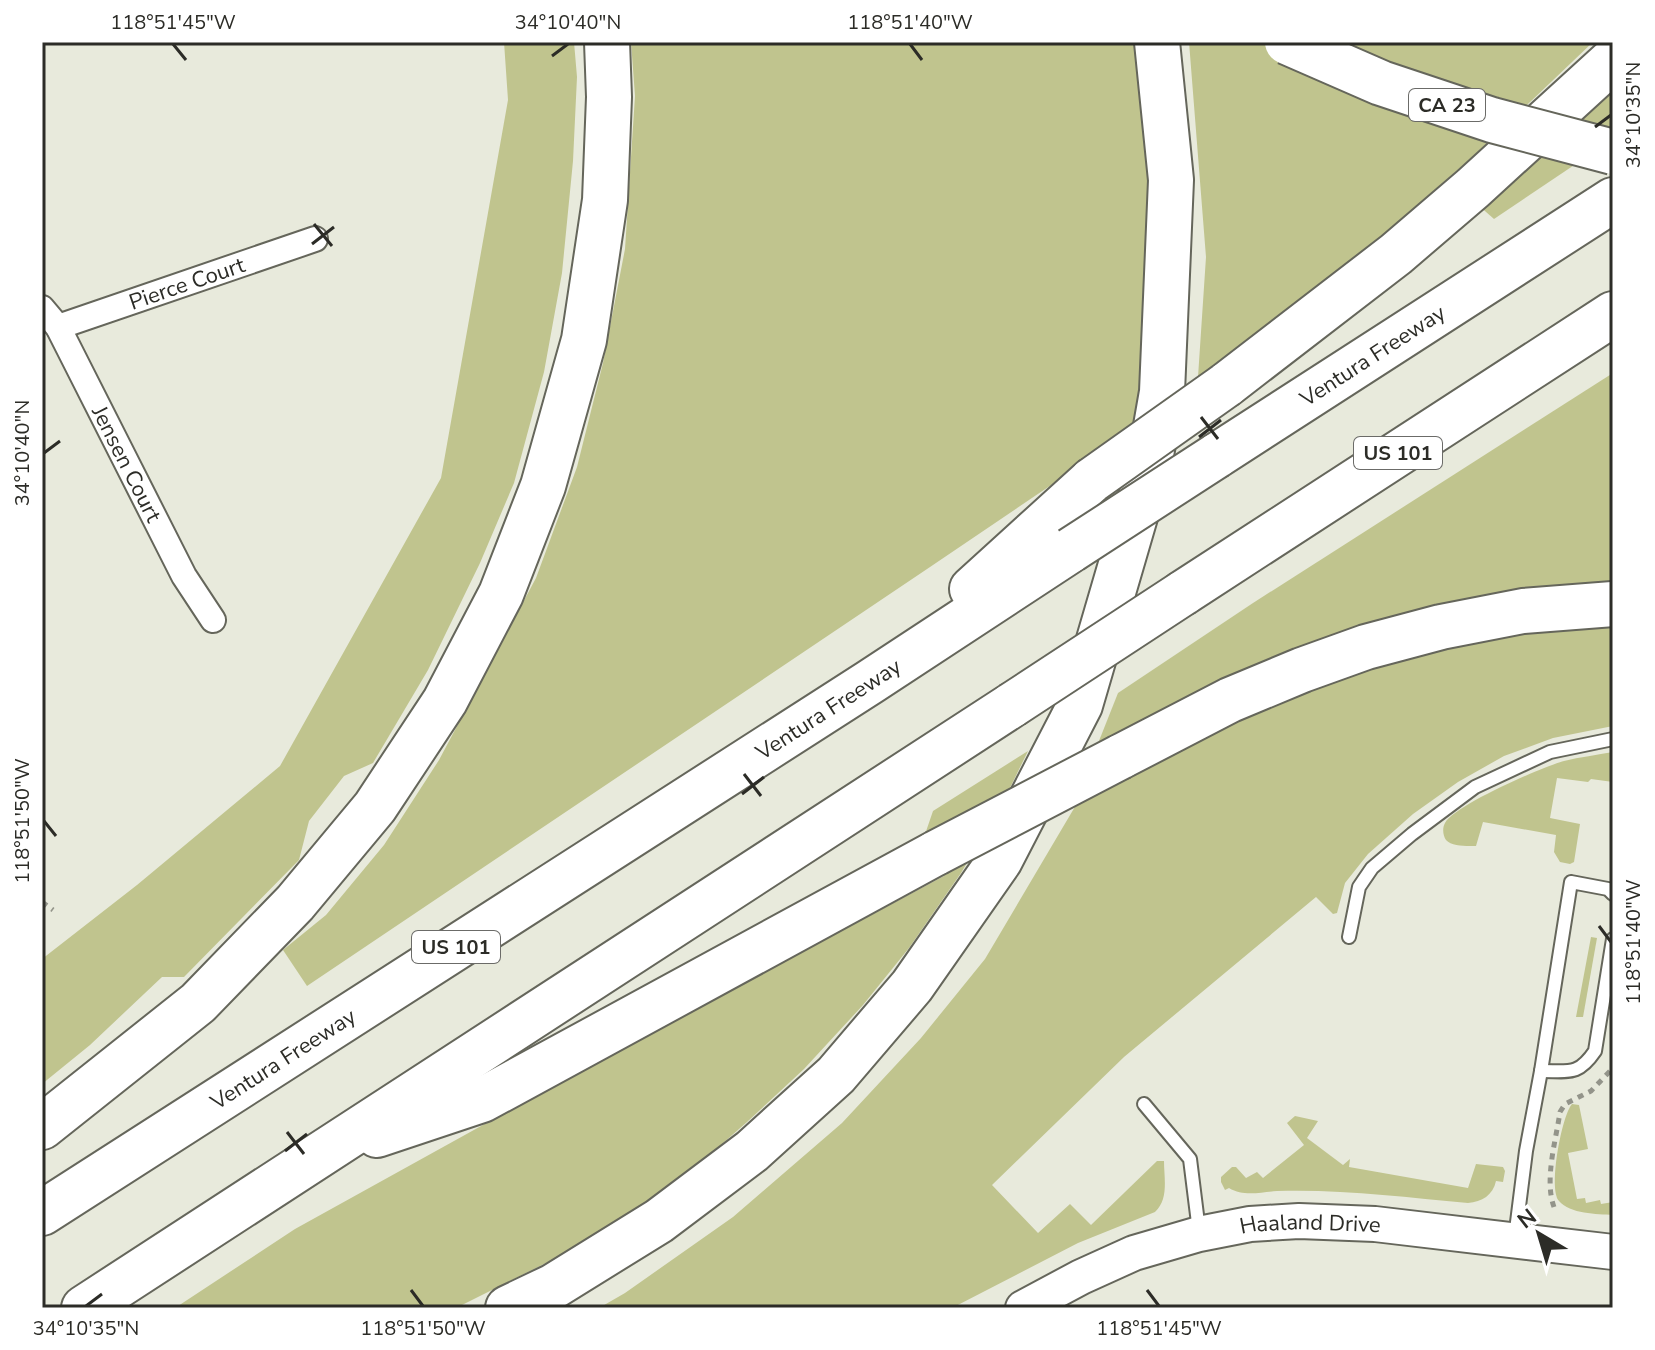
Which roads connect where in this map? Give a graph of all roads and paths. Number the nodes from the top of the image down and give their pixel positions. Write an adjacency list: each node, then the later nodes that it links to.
1 (607, 42): 22 (highway)
2 (1157, 42): 30 (highway)
3 (1287, 42): 5 (highway, CA 23, bridge)
4 (1613, 60): 12 (highway, bridge)
5 (1613, 152)
6 (1613, 200): 12 (highway, Ventura Freeway / US 101, bridge)
7 (315, 239): 9 (street, Pierce Court)
8 (1613, 314): 23 (highway, US 101, bridge)
9 (50, 317): 11 (street, Jensen Court)
10 (1613, 604): 23 (highway, bridge)
11 (213, 620)
12 (870, 682): 25 (highway, Ventura Freeway / US 101)
13 (1613, 739): 17 (lane)
14 (1613, 894): 20 (lane)
15 (42, 902): 16 (path)
16 (53, 910)
17 (1349, 937)
18 (1613, 939): 20 (lane)
19 (1613, 1068): 24 (path)
20 (1541, 1071): 27 (lane)
21 (1144, 1104): 26 (lane)
22 (42, 1127)
23 (318, 1155): 29 (highway, US 101)
24 (1554, 1207)
25 (42, 1213)
26 (1199, 1234): 27 (street, Haaland Drive); 31 (street, Haaland Drive)
27 (1514, 1241): 28 (street, Haaland Drive)
28 (1613, 1252)
29 (84, 1308)
30 (508, 1308)
31 (1023, 1308)

